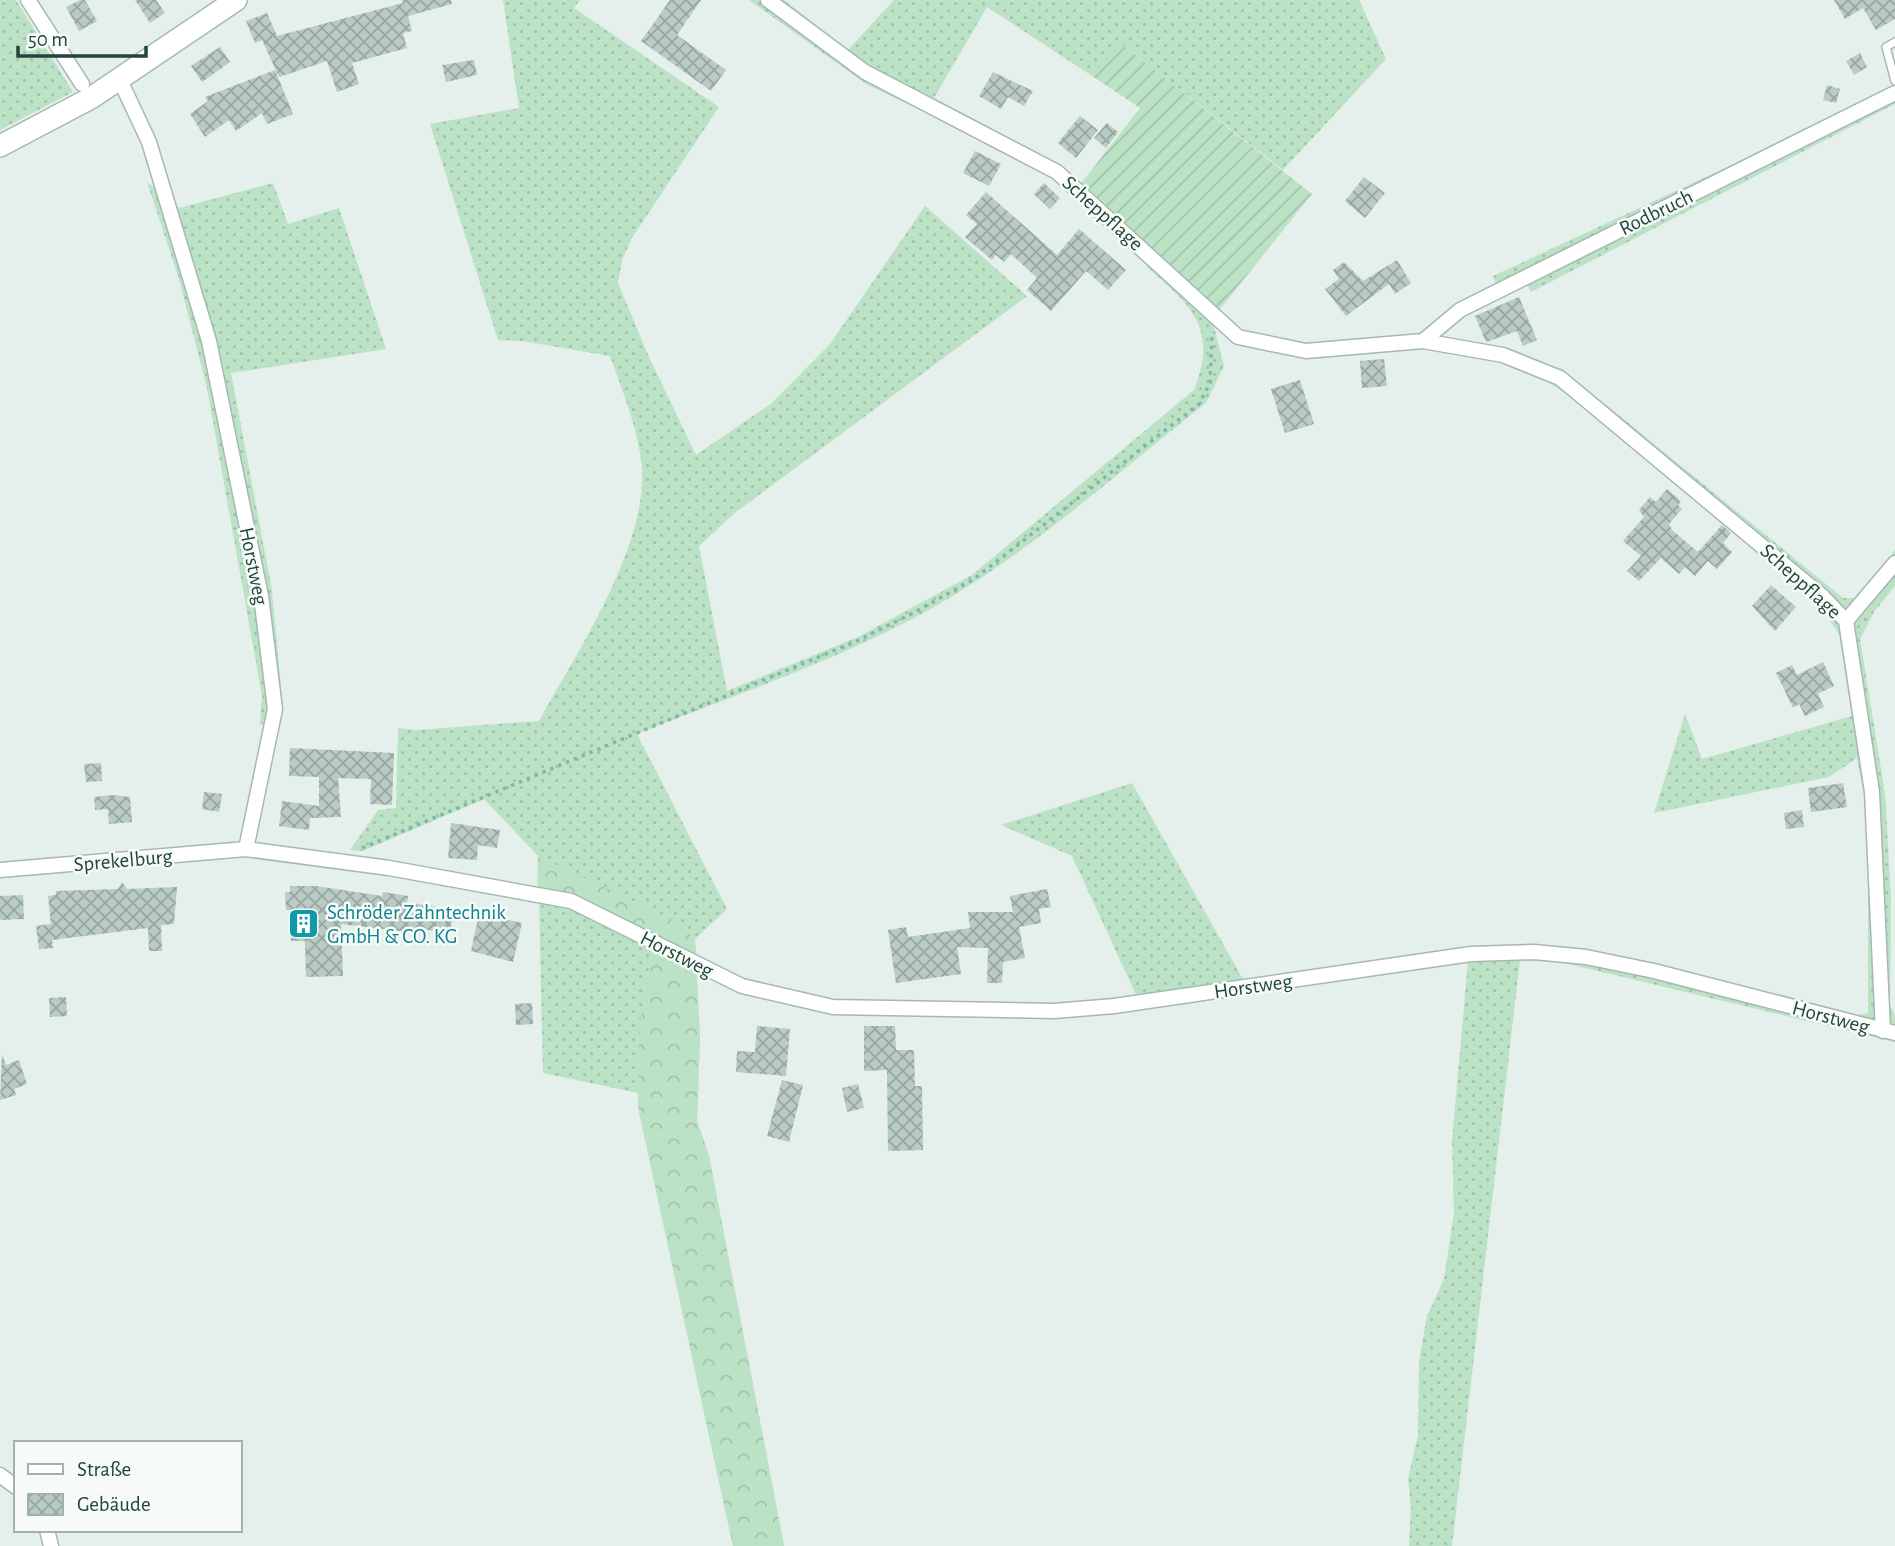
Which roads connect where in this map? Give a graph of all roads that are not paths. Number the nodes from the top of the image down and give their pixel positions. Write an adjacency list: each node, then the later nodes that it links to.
1 (29, 0): 7 (street)
2 (236, 0): 5 (main road)
3 (768, 0): 11 (street, Scheppflage)
4 (1895, 42): 6 (lane)
5 (120, 80): 9 (main road); 15 (street, Horstweg)
6 (1895, 81)
7 (82, 84)
8 (1895, 93): 10 (street, Rodbruch)
9 (0, 146)
10 (1442, 323): 11 (street, Rodbruch); 12 (street)
11 (1423, 341): 12 (street, Scheppflage)
12 (1451, 345): 14 (street, Scheppflage)
13 (1895, 563): 14 (street)
14 (1846, 621): 17 (street, Scheppflage)
15 (246, 849): 16 (street, Sprekelburg); 17 (street, Horstweg)
16 (0, 870)
17 (1889, 1032)

